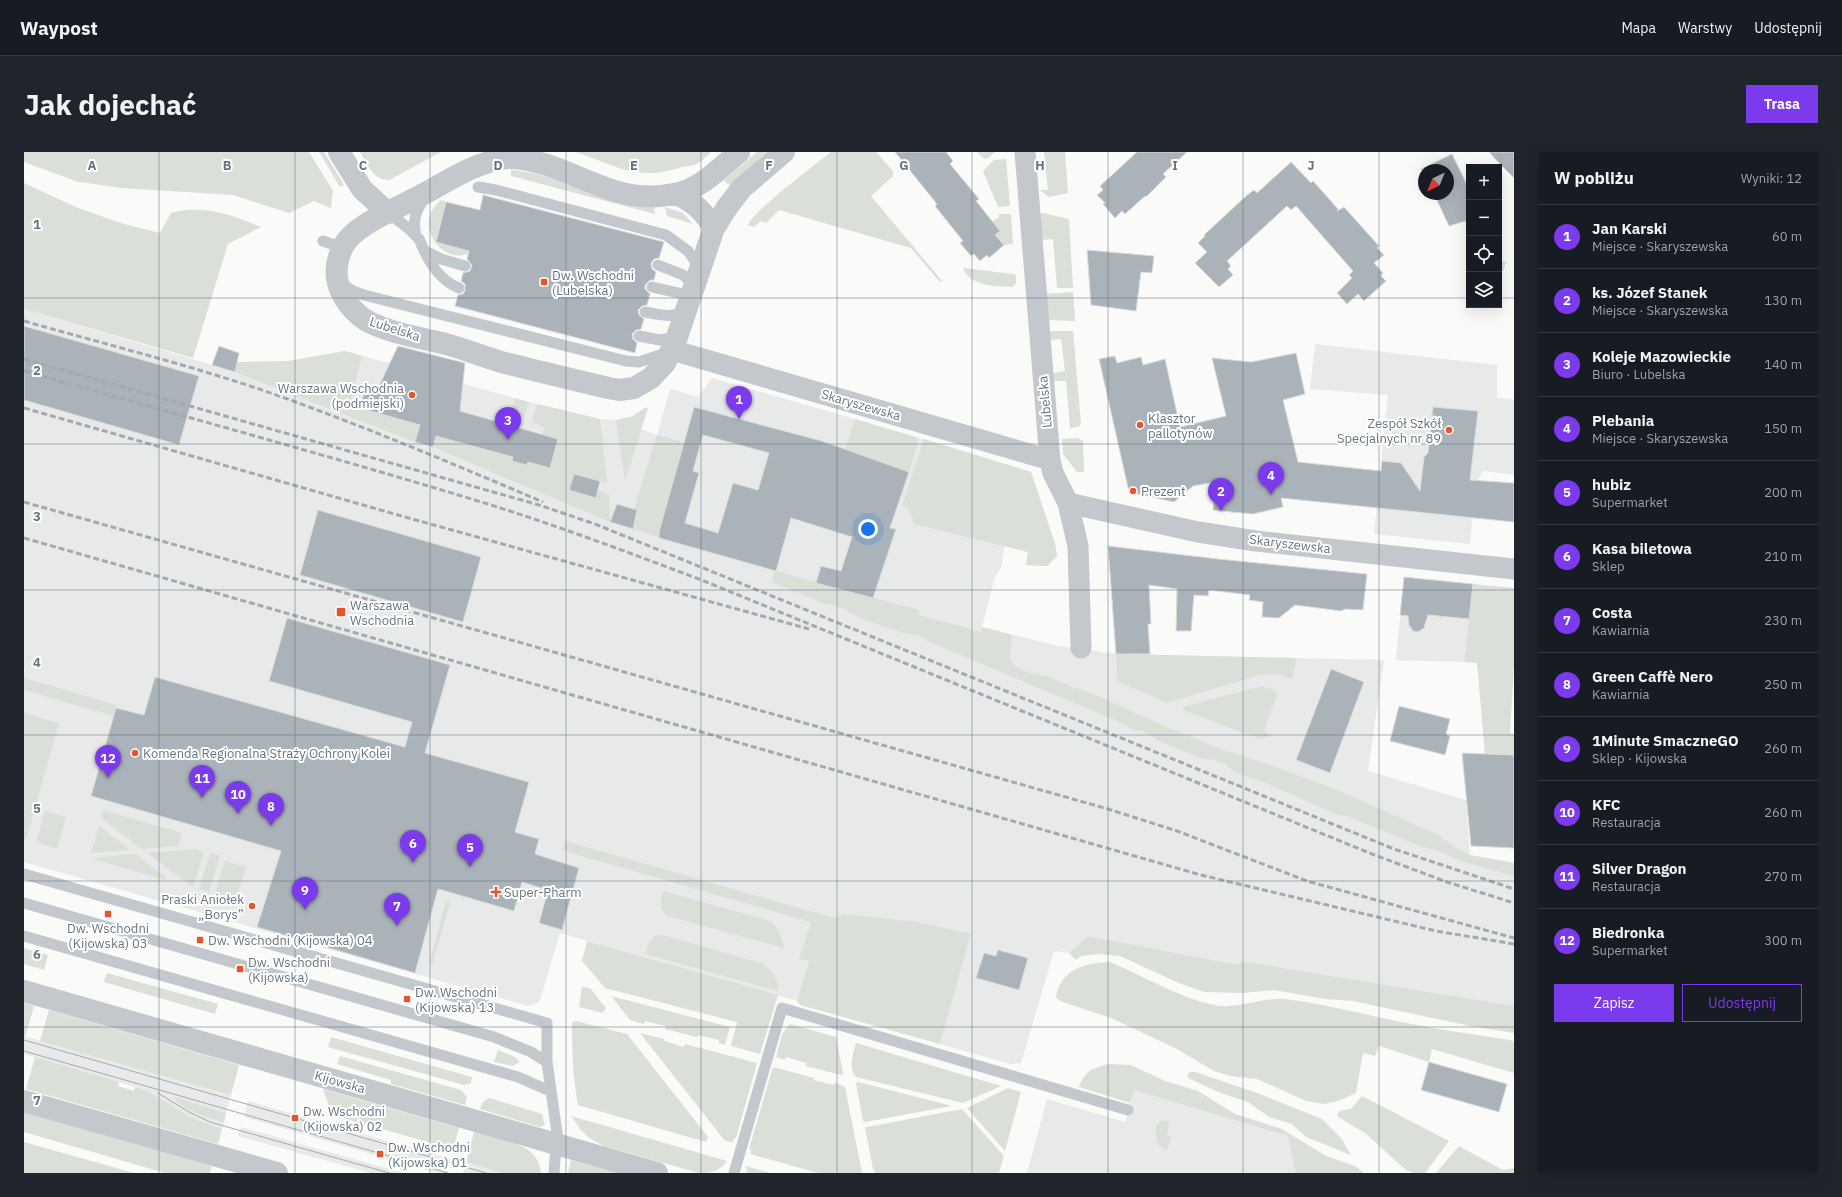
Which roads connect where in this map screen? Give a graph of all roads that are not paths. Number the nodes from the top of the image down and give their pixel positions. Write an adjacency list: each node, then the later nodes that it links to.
1 (339, 152): 8 (street)
2 (739, 152): 7 (street, Lubelska)
3 (784, 152): 9 (street, Lubelska)
4 (1025, 152): 22 (street, Lubelska)
5 (456, 177): 6 (street, Lubelska); 7 (street, Lubelska); 15 (lane)
6 (432, 189): 8 (street, Lubelska); 10 (lane)
7 (676, 194): 9 (street, Lubelska)
8 (388, 213): 10 (lane); 14 (street, Lubelska)
9 (714, 228): 15 (street, Lubelska)
10 (416, 236): 11 (lane)
11 (424, 251): 13 (lane); 17 (lane)
12 (658, 265): 15 (lane)
13 (465, 266)
14 (337, 278): 21 (lane); 21 (street, Lubelska)
15 (696, 282): 16 (lane); 19 (street, Lubelska)
16 (652, 287)
17 (459, 288)
18 (646, 312): 19 (lane)
19 (686, 312): 21 (street, Lubelska)
20 (639, 336): 21 (lane)
21 (675, 344): 22 (street, Skaryszewska)
22 (1050, 460): 23 (street, Lubelska)
23 (1068, 503): 24 (street, Skaryszewska); 25 (street, Lubelska)
24 (1514, 569)
25 (1081, 648)
26 (24, 874): 30 (lane)
27 (24, 903): 30 (lane)
28 (24, 936): 31 (lane)
29 (24, 991): 34 (street, Kijowska)
30 (547, 1062): 31 (lane)
31 (550, 1091): 34 (lane)
32 (24, 1101): 35 (street)
33 (1128, 1110): 38 (lane)
34 (557, 1144): 36 (lane); 37 (street, Kijowska)
35 (277, 1173)
36 (554, 1173)
37 (657, 1173)
38 (734, 1173)

